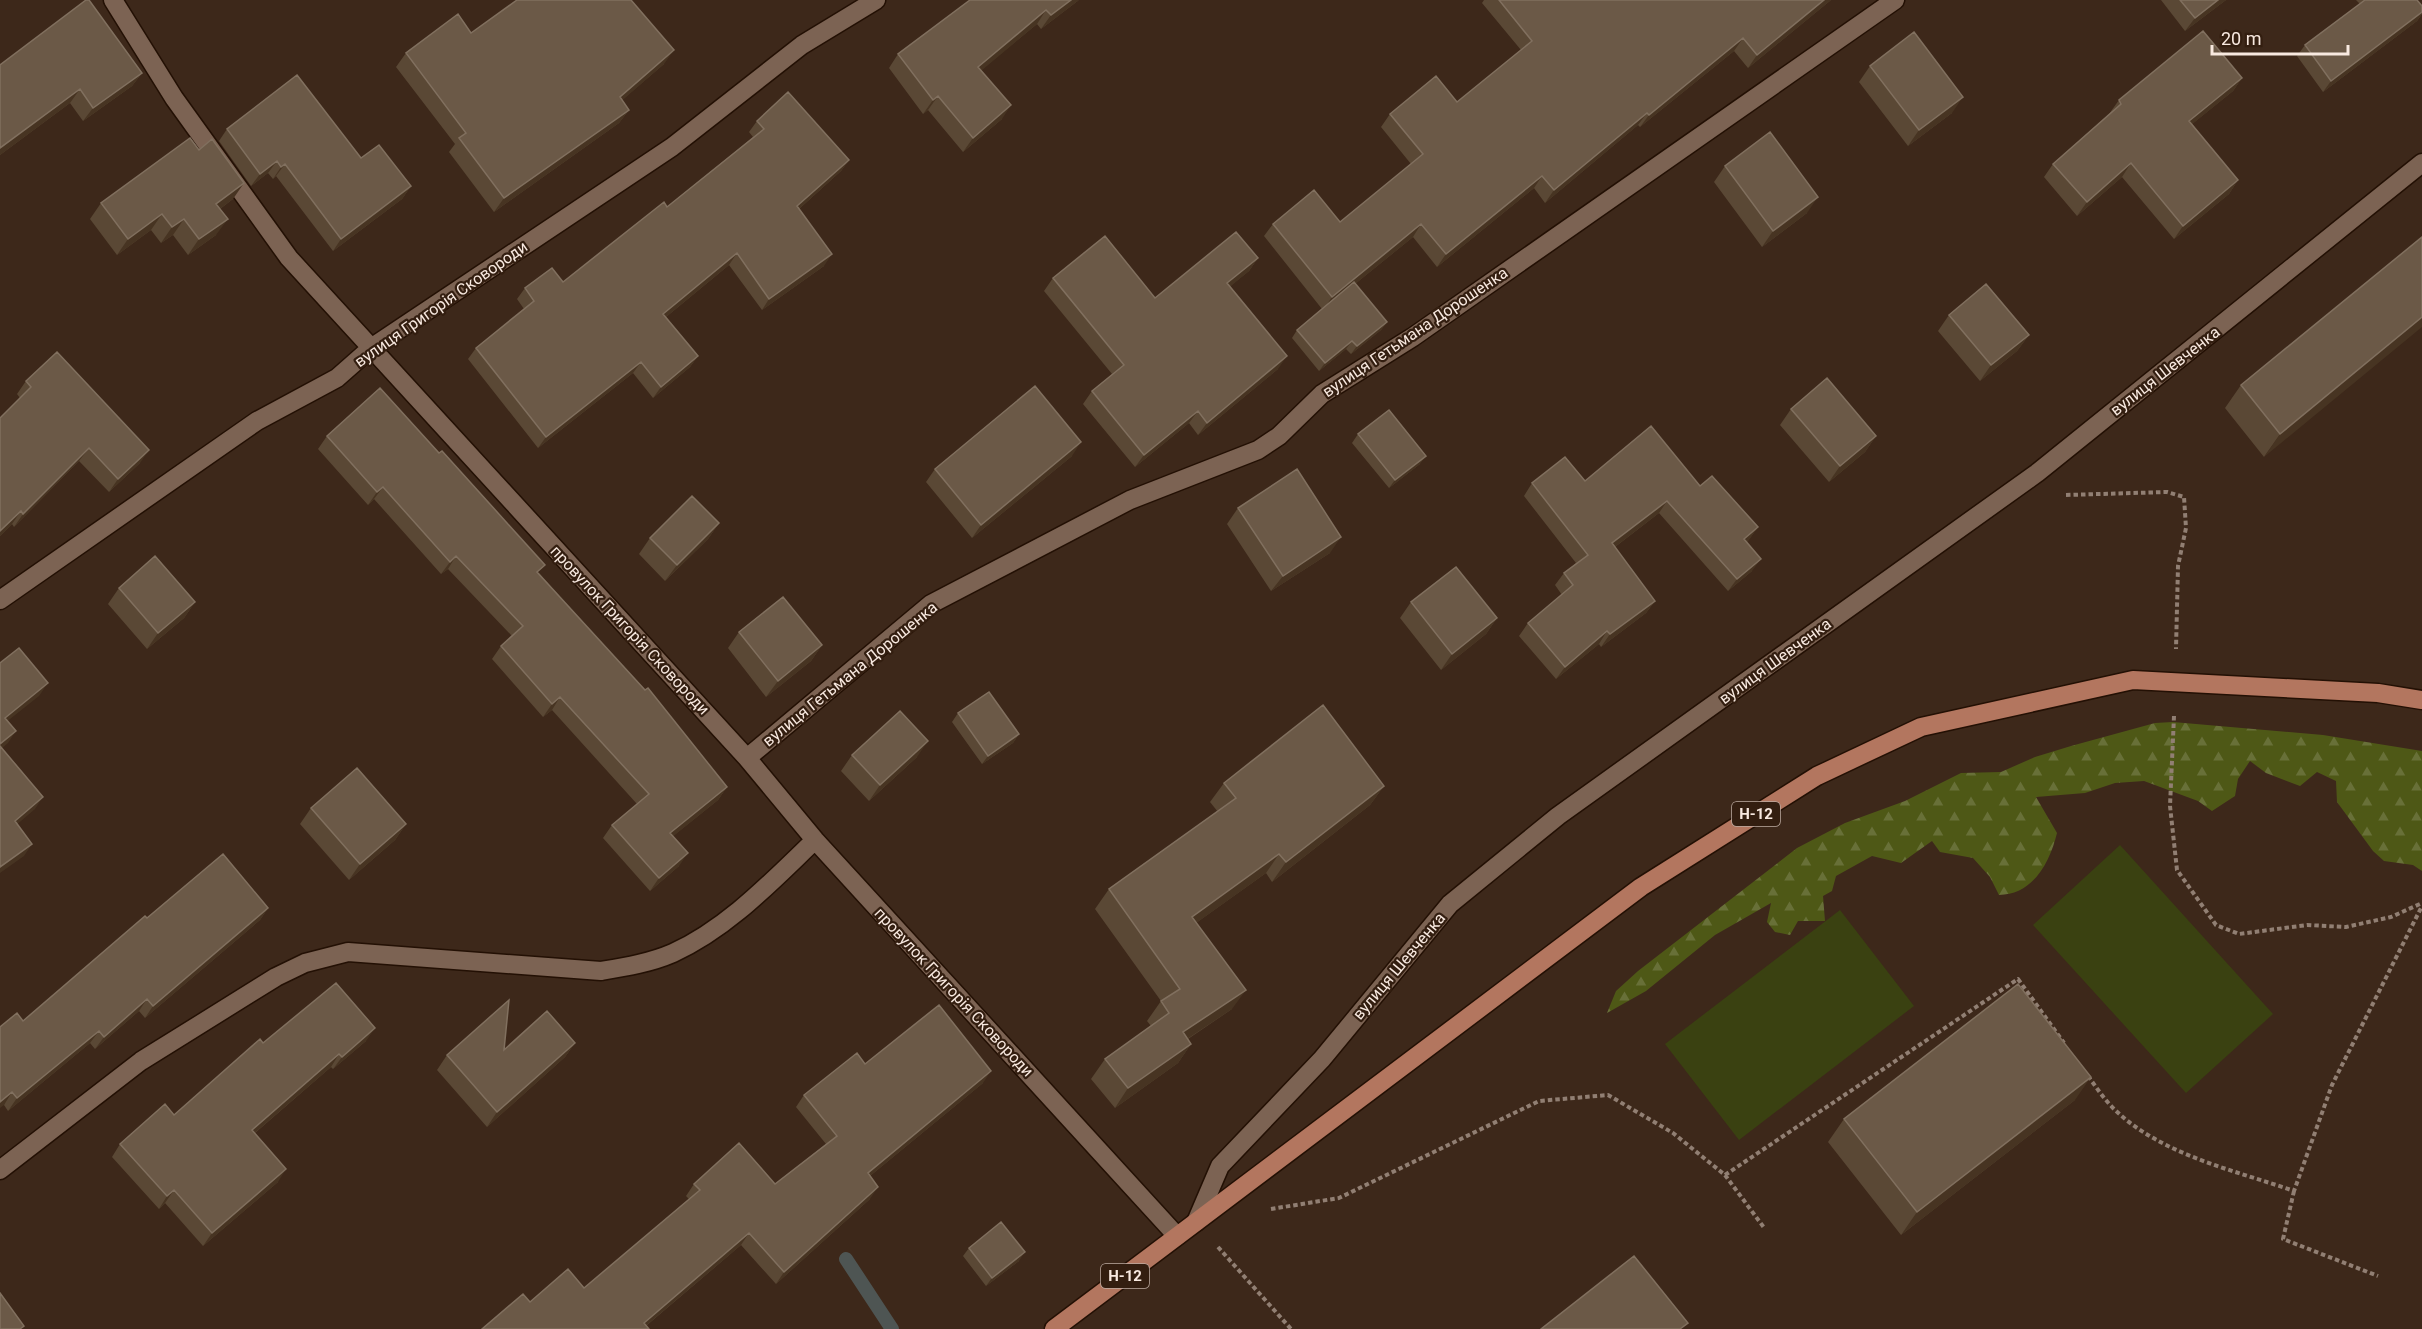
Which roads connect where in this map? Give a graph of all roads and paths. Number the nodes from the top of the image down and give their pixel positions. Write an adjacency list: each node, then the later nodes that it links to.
1 (113, 0): 5 (street, провулок Григорія Сковороди)
2 (876, 0): 5 (street, вулиця Григорія Сковороди)
3 (1894, 0): 10 (street, вулиця Гетьмана Дорошенка)
4 (2422, 163): 19 (street, вулиця Шевченка)
5 (371, 348): 7 (street, вулиця Григорія Сковороди); 10 (street, провулок Григорія Сковороди)
6 (2062, 495): 8 (path)
7 (0, 600)
8 (2175, 683): 9 (main road, Н-12); 12 (path); 19 (main road, Н-12)
9 (2422, 700)
10 (747, 758): 11 (street, провулок Григорія Сковороди)
11 (815, 840): 15 (street); 21 (street, провулок Григорія Сковороди)
12 (2422, 905): 17 (path)
13 (2065, 1044): 16 (path)
14 (2086, 1072): 17 (path)
15 (0, 1170)
16 (1725, 1174): 18 (path); 20 (path)
17 (2294, 1191): 22 (path)
18 (1262, 1211)
19 (1196, 1222): 21 (main road, Н-12); 24 (path)
20 (1765, 1229)
21 (1177, 1236): 23 (main road, Н-12)
22 (2378, 1276)
23 (1054, 1329)
24 (1292, 1329)

